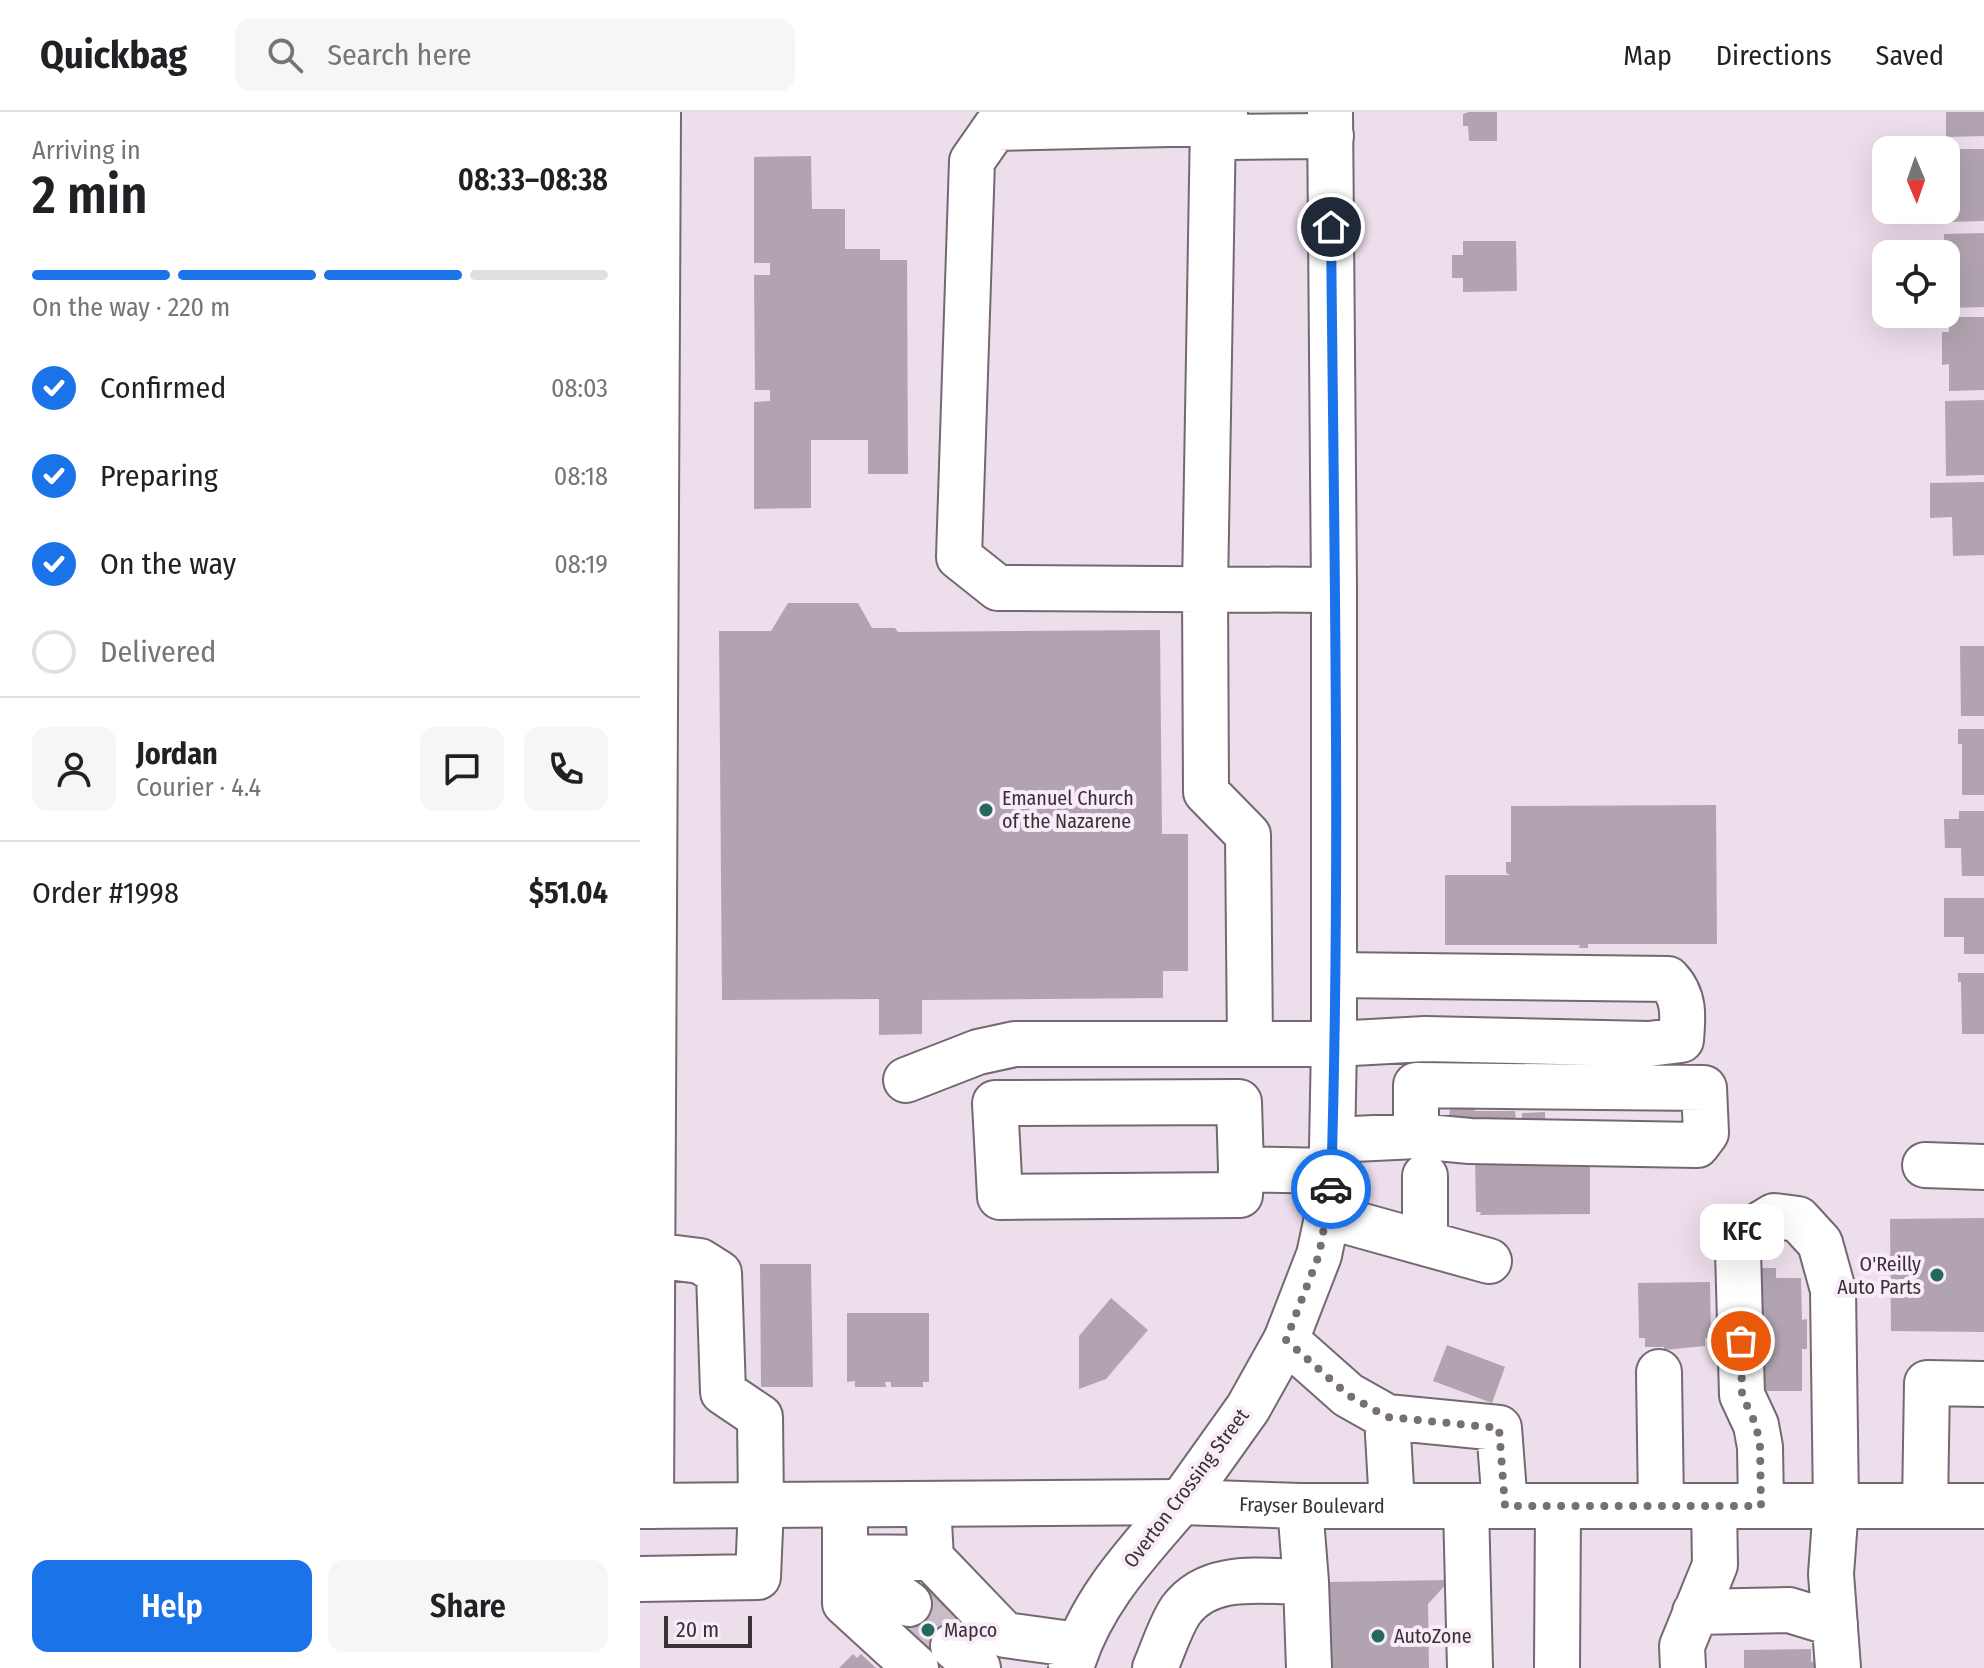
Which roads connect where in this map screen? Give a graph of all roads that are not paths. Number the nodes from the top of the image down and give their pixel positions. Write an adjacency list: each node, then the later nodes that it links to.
1 (658, 112): 15 (main road)
2 (1219, 118): 3 (main road); 4 (main road); 4 (main road)
3 (1330, 124): 5 (main road, Overton Crossing Street)
4 (1205, 589): 5 (main road); 7 (main road)
5 (1334, 590): 6 (main road, Overton Crossing Street)
6 (1334, 975): 8 (main road, Overton Crossing Street); 8 (main road)
7 (1250, 1043): 8 (main road); 9 (main road)
8 (1334, 1044): 10 (main road, Overton Crossing Street)
9 (906, 1080)
10 (1333, 1156): 11 (main road); 14 (main road); 16 (main road, Overton Crossing Street)
11 (1420, 1156): 11 (main road); 17 (main road)
12 (1925, 1165): 13 (main road)
13 (1984, 1167)
14 (1241, 1169): 14 (main road)
15 (646, 1203): 18 (main road)
16 (1327, 1216): 17 (main road); 20 (main road, Overton Crossing Street)
17 (1425, 1243): 19 (main road)
18 (652, 1255): 27 (main road); 28 (main road)
19 (1489, 1261)
20 (1286, 1340): 23 (main road); 24 (main road, Overton Crossing Street)
21 (1659, 1372): 33 (main road)
22 (1984, 1384): 37 (main road)
23 (1387, 1417): 26 (main road); 31 (main road)
24 (1181, 1502): 25 (main road, Frayser Boulevard); 30 (main road, Frayser Boulevard); 47 (main road, Overton Crossing Street)
25 (928, 1505): 29 (main road, Frayser Boulevard); 40 (main road)
26 (1392, 1505): 30 (main road, Frayser Boulevard); 31 (main road, Frayser Boulevard)
27 (646, 1506): 28 (main road, Frayser Boulevard)
28 (761, 1506): 29 (main road, Frayser Boulevard); 41 (main road)
29 (845, 1506): 39 (main road)
30 (1300, 1506): 42 (main road)
31 (1486, 1506): 32 (main road, Frayser Boulevard); 51 (main road)
32 (1558, 1506): 33 (main road, Frayser Boulevard); 52 (main road)
33 (1661, 1506): 34 (main road, Frayser Boulevard)
34 (1714, 1506): 35 (main road, Frayser Boulevard); 44 (main road)
35 (1761, 1506): 36 (main road, Frayser Boulevard); 36 (main road)
36 (1836, 1506): 37 (main road, Frayser Boulevard); 45 (main road)
37 (1925, 1506): 38 (main road, Frayser Boulevard)
38 (1984, 1506)
39 (845, 1557): 40 (main road); 43 (main road); 48 (main road)
40 (931, 1558): 46 (main road)
41 (640, 1579)
42 (1306, 1582): 49 (main road); 50 (main road)
43 (909, 1604)
44 (1695, 1612): 45 (main road); 53 (main road)
45 (1835, 1624): 54 (main road)
46 (982, 1654): 47 (main road)
47 (1074, 1657)
48 (916, 1668)
49 (1155, 1668)
50 (1309, 1668)
51 (1470, 1668)
52 (1557, 1668)
53 (1683, 1668)
54 (1838, 1668)

